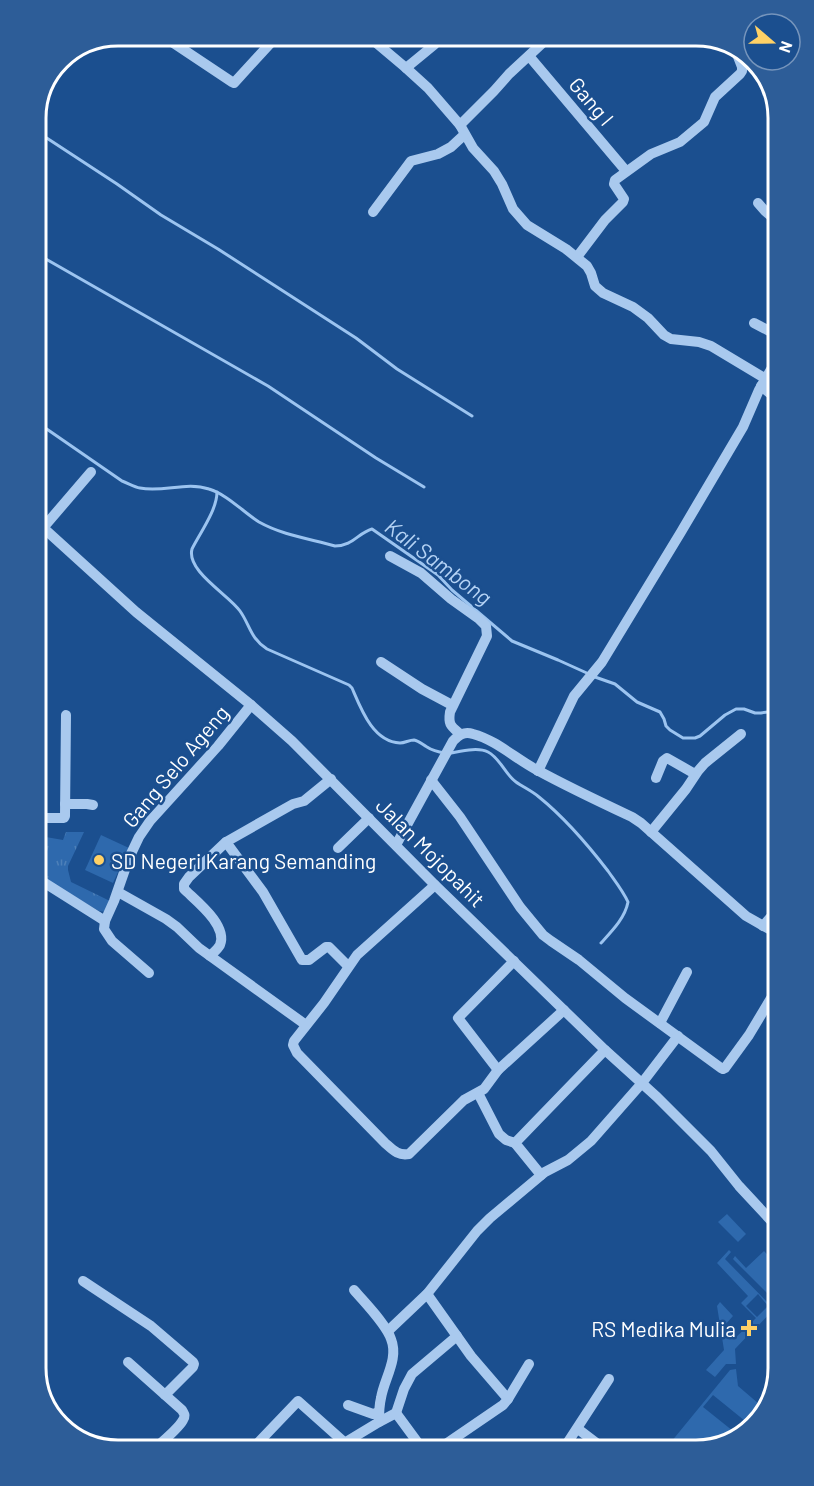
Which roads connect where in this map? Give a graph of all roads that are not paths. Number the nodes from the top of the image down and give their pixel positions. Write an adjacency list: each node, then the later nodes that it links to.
1 (178, 46): 2 (street)
2 (268, 46)
3 (380, 46): 8 (street)
4 (432, 47): 8 (street)
5 (539, 47): 6 (street)
6 (529, 56): 9 (street); 10 (street, Gang I)
7 (740, 62): 10 (street)
8 (406, 68): 9 (street)
9 (462, 130): 12 (street); 14 (street)
10 (626, 171): 14 (street)
11 (758, 203): 13 (street)
12 (373, 212)
13 (768, 213)
14 (577, 257): 18 (street)
15 (754, 323): 16 (street)
16 (768, 330)
17 (768, 374): 18 (street)
18 (763, 382): 19 (street); 30 (street)
19 (768, 389)
20 (91, 472): 21 (street)
21 (47, 519)
22 (47, 530): 25 (street, Jalan Mojopahit)
23 (390, 556): 26 (street)
24 (381, 662): 26 (street)
25 (251, 705): 33 (street, Jalan Mojopahit); 45 (street, Gang Selo Ageng)
26 (452, 705): 29 (street)
27 (66, 715): 35 (street)
28 (741, 734): 31 (street)
29 (457, 737): 30 (street); 34 (street)
30 (538, 771): 39 (street)
31 (696, 774): 32 (street); 39 (street)
32 (656, 778)
33 (331, 779): 38 (street, Jalan Mojopahit); 40 (street)
34 (431, 780): 41 (street); 57 (street)
35 (66, 804): 36 (street); 37 (street)
36 (93, 805)
37 (46, 818)
38 (369, 818): 41 (street, Jalan Mojopahit); 42 (street)
39 (651, 832): 48 (street)
40 (226, 842): 50 (street); 52 (street)
41 (396, 845): 44 (street, Jalan Mojopahit)
42 (338, 848)
43 (46, 884): 47 (street)
44 (435, 885): 51 (street, Jalan Mojopahit); 52 (street)
45 (118, 892): 47 (street, Gang Selo Ageng); 50 (street)
46 (768, 920): 48 (street)
47 (105, 921): 54 (street)
48 (763, 926): 49 (street)
49 (768, 929)
50 (210, 956): 58 (street)
51 (514, 961): 56 (street, Jalan Mojopahit); 61 (street)
52 (348, 966): 58 (street)
53 (687, 972): 57 (street)
54 (149, 973)
55 (768, 1006): 59 (street)
56 (564, 1010): 60 (street, Jalan Mojopahit); 61 (street)
57 (660, 1023): 59 (street)
58 (306, 1025): 63 (street)
59 (678, 1036): 62 (street)
60 (605, 1050): 62 (street, Jalan Mojopahit); 64 (street)
61 (498, 1070): 63 (street)
62 (642, 1083): 65 (street); 66 (street, Jalan Mojopahit)
63 (478, 1093): 64 (street)
64 (515, 1143): 65 (street)
65 (541, 1175): 69 (street)
66 (768, 1218)
67 (83, 1281): 75 (street)
68 (354, 1290): 70 (street)
69 (427, 1294): 70 (street); 71 (street)
70 (388, 1331): 79 (street)
71 (457, 1336): 76 (street); 78 (street)
72 (128, 1362): 75 (street)
73 (529, 1364): 76 (street)
74 (609, 1379): 80 (street)
75 (165, 1395): 81 (street)
76 (508, 1400): 86 (street)
77 (348, 1405): 79 (street)
78 (396, 1413): 79 (street); 85 (street)
79 (379, 1417): 84 (street)
80 (578, 1429): 87 (street); 88 (street)
81 (164, 1439)
82 (262, 1439): 83 (street)
83 (334, 1439)
84 (348, 1439)
85 (415, 1439)
86 (453, 1439)
87 (570, 1439)
88 (591, 1439)

